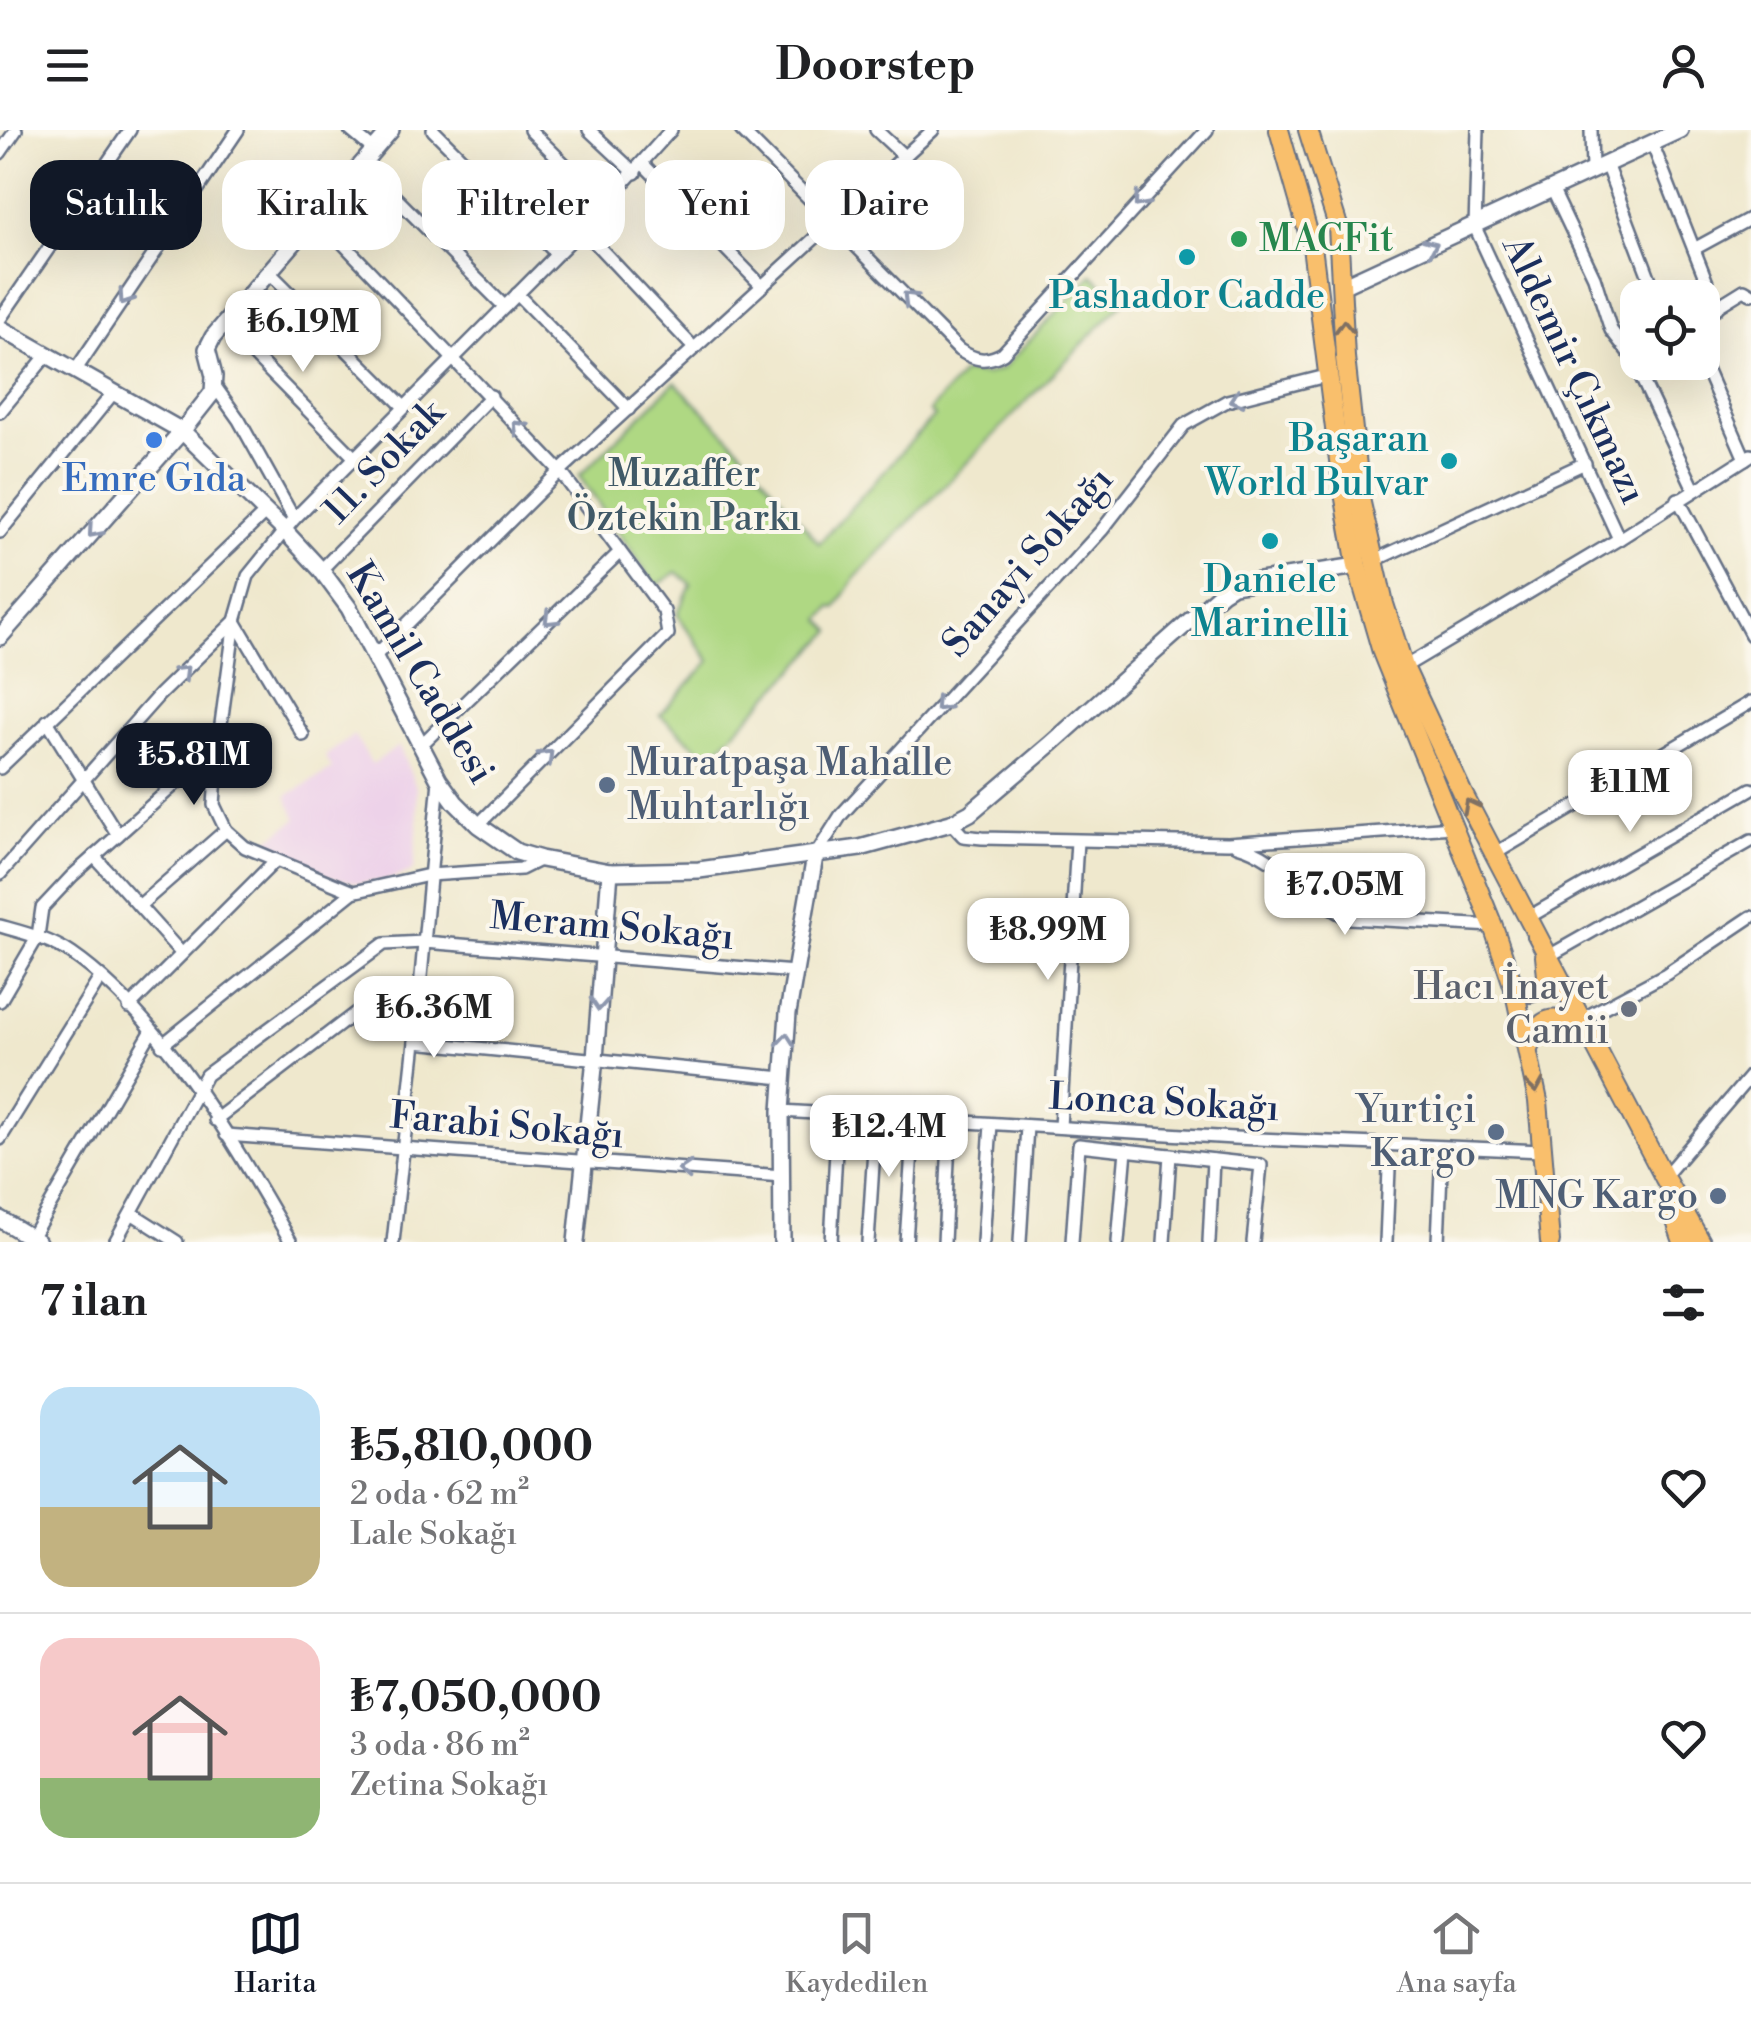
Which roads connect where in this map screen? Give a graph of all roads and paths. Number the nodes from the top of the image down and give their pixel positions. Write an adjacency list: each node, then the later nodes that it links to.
1 (16, 130): 22 (street)
2 (130, 130): 52 (street)
3 (238, 130): 58 (street, one-way to 58)
4 (350, 130): 20 (street)
5 (391, 130): 20 (street)
6 (433, 130): 42 (street)
7 (530, 130): 25 (street)
8 (590, 130): 27 (street)
9 (672, 130): 27 (street)
10 (742, 130): 31 (street)
11 (876, 130): 23 (street)
12 (933, 130): 23 (street)
13 (1207, 130): 41 (street, one-way to 41)
14 (1279, 130): 21 (main road)
15 (1306, 130): 21 (main road); 47 (main road)
16 (1478, 130): 34 (street)
17 (1591, 130): 28 (street)
18 (1680, 130): 19 (street)
19 (1652, 143): 28 (street); 36 (street)
20 (374, 150): 24 (street)
21 (1286, 150): 59 (main road)
22 (0, 153)
23 (905, 157): 26 (street)
24 (365, 160)
25 (560, 160)
26 (901, 160)
27 (639, 168): 29 (street); 46 (street)
28 (1599, 168): 30 (street); 44 (street)
29 (625, 183)
30 (1553, 191): 34 (street); 72 (street)
31 (805, 194)
32 (402, 204): 50 (street)
33 (1751, 218): 36 (street)
34 (1475, 227): 47 (street, one-way to 34); 70 (street, Aldemir Çıkmazı)
35 (805, 244): 46 (street)
36 (1694, 249): 45 (street)
37 (288, 250): 43 (street)
38 (350, 250): 57 (street)
39 (559, 250): 42 (street)
40 (602, 250): 55 (street)
41 (861, 250)
42 (556, 253): 48 (street)
43 (269, 272): 53 (street); 64 (street)
44 (1649, 280)
45 (1706, 280)
46 (762, 285): 55 (street)
47 (1342, 286): 79 (main road, one-way to 47)
48 (517, 294): 50 (street); 65 (street)
49 (1751, 294): 51 (street)
50 (504, 306): 57 (street)
51 (1720, 306)
52 (0, 319)
53 (223, 324): 61 (street); 68 (street)
54 (0, 328): 56 (street, Kamil Caddesi)
55 (694, 348): 65 (street)
56 (47, 355): 58 (street, Kamil Caddesi); 66 (street)
57 (455, 357): 63 (street); 64 (street)
58 (75, 371): 62 (street, Kamil Caddesi)
59 (1330, 374): 79 (main road); 105 (street, Sanayi Sokağı, one-way to 105)
60 (1711, 380): 69 (street)
61 (214, 385): 67 (street); 75 (street)
62 (114, 392): 67 (street, Kamil Caddesi); 76 (street)
63 (490, 396): 71 (street, one-way to 63); 80 (street, 11. Sokak)
64 (402, 406): 68 (street)
65 (629, 409): 71 (street)
66 (0, 412)
67 (182, 432): 74 (street, Kamil Caddesi); 83 (street, one-way to 83)
68 (353, 456): 75 (street)
69 (1748, 457): 72 (street)
70 (1585, 464): 77 (street, Aldemir Çıkmazı); 79 (street)
71 (560, 471): 78 (street); 84 (street)
72 (1694, 489): 73 (street)
73 (1678, 499): 77 (street); 82 (street)
74 (265, 512): 75 (street, Kamil Caddesi); 87 (street)
75 (289, 524): 80 (street, Kamil Caddesi); 81 (street)
76 (0, 532)
77 (1619, 539): 85 (street)
78 (620, 552): 89 (street, one-way to 89); 96 (street, one-way to 78)
79 (1365, 563): 85 (main road); 95 (street); 97 (main road)
80 (321, 570): 84 (street, Kamil Caddesi)
81 (235, 621): 88 (street); 90 (street); 92 (street, one-way to 81)
82 (1751, 635)
83 (0, 637)
84 (374, 657): 89 (street, Kamil Caddesi)
85 (1404, 667): 103 (main road, one-way to 85)
86 (1751, 702): 103 (street)
87 (47, 721): 91 (street); 92 (street)
88 (303, 735)
89 (421, 744): 93 (street, Kamil Caddesi)
90 (218, 746): 98 (street); 99 (street)
91 (0, 768)
92 (84, 780): 99 (street); 109 (street)
93 (439, 780): 96 (street, Kamil Caddesi); 110 (street)
94 (1751, 790): 113 (street)
95 (951, 824): 100 (street); 105 (street, Kamil Caddesi)
96 (478, 825): 106 (street, Kamil Caddesi)
97 (1453, 827): 102 (street); 116 (main road)
98 (226, 830): 107 (street); 112 (street)
99 (118, 834): 104 (street)
100 (1077, 841): 102 (street); 146 (street)
101 (1751, 841): 119 (street)
102 (1228, 843): 116 (street)
103 (1496, 853): 113 (main road)
104 (94, 856): 112 (street); 117 (street)
105 (815, 856): 108 (street, Kamil Caddesi); 122 (street)
106 (540, 858): 108 (street, Kamil Caddesi); 110 (street)
107 (275, 861): 111 (street); 120 (street)
108 (610, 872): 121 (street)
109 (0, 874)
110 (429, 875): 111 (street); 118 (street)
111 (353, 892): 131 (street)
112 (138, 906): 120 (street)
113 (1529, 917): 119 (main road)
114 (1751, 917): 128 (street)
115 (0, 926): 117 (street)
116 (1493, 926): 124 (main road)
117 (38, 936): 123 (street); 125 (street)
118 (424, 942): 121 (street, Meram Sokağı); 130 (street); 137 (street, Meram Sokağı)
119 (1546, 950): 124 (main road); 128 (main road)
120 (182, 954): 126 (street)
121 (602, 956): 122 (street, Meram Sokağı); 134 (street, one-way to 134)
122 (795, 972): 136 (street, one-way to 122)
123 (100, 978): 126 (street); 148 (street)
124 (1514, 988): 133 (main road)
125 (0, 1001)
126 (129, 1007): 129 (street)
127 (362, 1008): 141 (street)
128 (1582, 1019): 132 (main road)
129 (152, 1032): 131 (street); 162 (street)
130 (415, 1042): 134 (street); 149 (street)
131 (162, 1044): 137 (street)
132 (1597, 1046): 133 (main road); 158 (main road)
133 (1529, 1047): 151 (main road, one-way to 151)
134 (596, 1058): 136 (street); 154 (street)
135 (1751, 1075): 158 (street)
136 (783, 1078): 138 (street)
137 (196, 1090): 141 (street); 160 (street, Meram Sokağı)
138 (781, 1112): 139 (street, Lonca Sokağı); 157 (street)
139 (838, 1115): 140 (street, Lonca Sokağı); 170 (street)
140 (876, 1118): 142 (street, Lonca Sokağı); 171 (street)
141 (215, 1120): 147 (street)
142 (914, 1120): 143 (street, Lonca Sokağı); 172 (street)
143 (950, 1121): 144 (street, Lonca Sokağı); 173 (street)
144 (991, 1124): 145 (street, Lonca Sokağı); 174 (street)
145 (1027, 1126): 146 (street, Lonca Sokağı); 175 (street)
146 (1060, 1127): 151 (street, Lonca Sokağı)
147 (226, 1135): 149 (street, Farabi Sokağı); 165 (street)
148 (0, 1138)
149 (404, 1146): 154 (street, Farabi Sokağı); 167 (street)
150 (1126, 1150): 152 (street); 176 (street); 177 (street)
151 (1544, 1151): 159 (main road)
152 (1170, 1155): 153 (street); 178 (street)
153 (1214, 1160): 179 (street); 180 (street)
154 (584, 1164): 157 (street, Farabi Sokağı, one-way to 154); 168 (street)
155 (1389, 1169): 181 (street)
156 (1441, 1171): 182 (street)
157 (783, 1176): 169 (street)
158 (1664, 1177): 185 (main road); 186 (main road)
159 (1548, 1196): 183 (main road); 184 (main road)
160 (132, 1214): 163 (street, Meram Sokağı); 164 (street)
161 (0, 1220): 162 (street)
162 (34, 1240)
163 (116, 1242)
164 (177, 1242)
165 (291, 1242): 166 (street)
166 (304, 1242)
167 (393, 1242)
168 (576, 1242)
169 (782, 1242)
170 (830, 1242)
171 (868, 1242)
172 (906, 1242)
173 (944, 1242)
174 (983, 1242)
175 (1020, 1242)
176 (1072, 1242)
177 (1118, 1242)
178 (1164, 1242)
179 (1209, 1242)
180 (1252, 1242)
181 (1386, 1242)
182 (1438, 1242)
183 (1550, 1242)
184 (1561, 1242)
185 (1683, 1242)
186 (1701, 1242)

